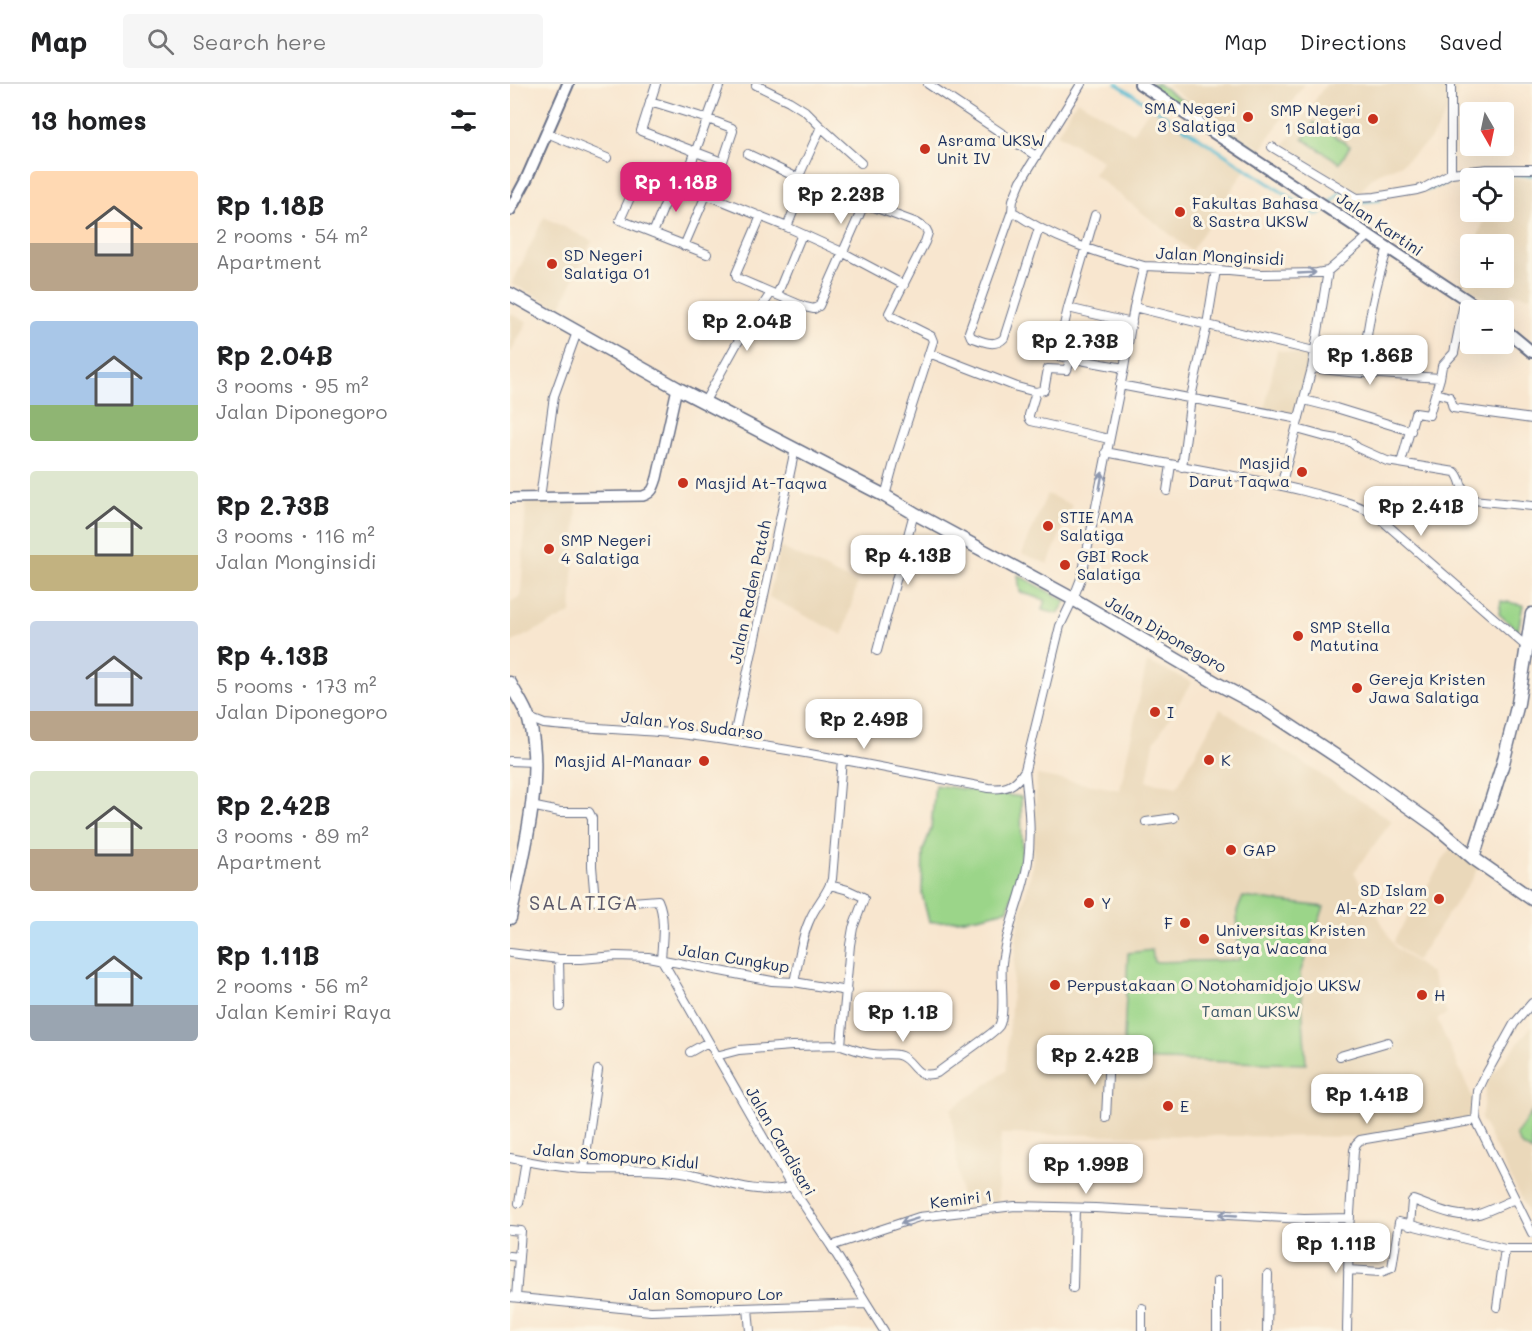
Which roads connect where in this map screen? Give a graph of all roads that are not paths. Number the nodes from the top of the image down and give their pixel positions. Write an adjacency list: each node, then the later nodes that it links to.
1 (568, 84): 12 (main road)
2 (656, 84): 9 (street)
3 (720, 84): 10 (street)
4 (755, 84): 11 (street)
5 (928, 84): 16 (street)
6 (1081, 84): 16 (street)
7 (1140, 84): 35 (main road, Jalan Kartini)
8 (1451, 84): 21 (street)
9 (650, 101): 10 (street); 14 (street)
10 (708, 118): 14 (street); 18 (street)
11 (821, 127): 19 (street); 22 (street)
12 (547, 133): 17 (street); 27 (main road)
13 (1272, 147): 21 (street)
14 (695, 153): 18 (street); 24 (street)
15 (748, 154): 22 (street)
16 (1036, 156): 28 (street)
17 (607, 158)
18 (722, 162): 25 (street)
19 (861, 162)
20 (1532, 169): 21 (street)
21 (1451, 173)
22 (801, 180): 26 (street); 31 (street)
23 (675, 183): 24 (street); 33 (street); 33 (street)
24 (683, 186): 25 (street)
25 (709, 196): 30 (street); 36 (street)
26 (862, 209): 39 (street); 44 (street)
27 (510, 210)
28 (1012, 211): 32 (street); 32 (street)
29 (1095, 214): 38 (street)
30 (760, 216): 31 (street); 46 (street)
31 (787, 227): 34 (street)
32 (1040, 228): 38 (street)
33 (653, 233): 36 (street)
34 (802, 234): 39 (street); 46 (street)
35 (1370, 235): 37 (main road, Jalan Kartini); 43 (street)
36 (684, 246): 40 (street)
37 (1388, 247): 47 (main road, Jalan Kartini); 63 (street)
38 (1085, 248): 41 (street); 50 (street)
39 (842, 252): 44 (street); 46 (street)
40 (707, 254)
41 (1144, 266): 42 (street, Jalan Monginsidi); 49 (street, Jalan Monginsidi)
42 (1216, 270): 43 (street, Jalan Monginsidi, one-way to 43); 52 (street)
43 (1328, 271): 56 (street)
44 (904, 285): 58 (street)
45 (510, 294): 53 (main road, Jalan Diponegoro)
46 (774, 294): 71 (street)
47 (1466, 298): 48 (main road, Jalan Kartini); 64 (street)
48 (1469, 300)
49 (1134, 307): 51 (street, Jalan Monginsidi); 52 (street)
50 (1068, 308): 51 (street); 59 (street)
51 (1132, 323): 61 (street, Jalan Monginsidi)
52 (1207, 325): 56 (street); 69 (street)
53 (577, 332): 66 (main road, Jalan Diponegoro); 86 (street)
54 (1514, 337): 57 (main road)
55 (1031, 351): 59 (street)
56 (1314, 351): 62 (street)
57 (1532, 351)
58 (929, 353): 67 (street); 84 (street)
59 (1057, 356): 60 (street)
60 (1071, 358): 61 (street); 67 (street)
61 (1124, 368): 65 (street, Jalan Monginsidi)
62 (1312, 368): 63 (street); 70 (street)
63 (1363, 373): 64 (street)
64 (1440, 378): 68 (street)
65 (1120, 384): 69 (street); 76 (street, Jalan Monginsidi)
66 (677, 388): 71 (main road, Jalan Diponegoro); 86 (street)
67 (1036, 392): 76 (street)
68 (1436, 393): 73 (street); 75 (street)
69 (1191, 398): 72 (street); 81 (street)
70 (1304, 400): 72 (street); 75 (street)
71 (705, 401): 77 (main road, Jalan Diponegoro)
72 (1299, 419): 74 (street)
73 (1532, 419)
74 (1297, 429): 79 (street); 82 (street)
75 (1411, 432): 79 (street)
76 (1109, 440): 78 (street, Jalan Monginsidi)
77 (795, 449): 84 (main road, Jalan Diponegoro); 96 (street, Jalan Raden Patah)
78 (1106, 452): 80 (street); 89 (street, Jalan Monginsidi, one-way to 78)
79 (1401, 463): 87 (street)
80 (1171, 465): 81 (street); 83 (street)
81 (1182, 467): 82 (street)
82 (1281, 486): 91 (street)
83 (1167, 491)
84 (885, 496): 88 (main road, Jalan Diponegoro)
85 (510, 498): 86 (street)
86 (540, 498)
87 (1532, 506)
88 (914, 513): 89 (main road, Jalan Diponegoro); 92 (street)
89 (1073, 600): 100 (street); 104 (main road, Jalan Diponegoro)
90 (1532, 614): 91 (main road)
91 (1530, 648): 104 (main road)
92 (877, 651)
93 (510, 683): 94 (main road)
94 (514, 701): 95 (main road)
95 (528, 718): 96 (street, Jalan Yos Sudarso); 99 (main road)
96 (733, 741): 97 (street, Jalan Yos Sudarso)
97 (842, 759): 100 (street, Jalan Yos Sudarso); 106 (street, Jalan Cungkup)
98 (510, 761): 99 (street)
99 (534, 762): 101 (main road)
100 (1025, 770): 118 (street)
101 (531, 806): 105 (main road); 111 (street)
102 (1174, 818): 103 (street)
103 (1146, 822)
104 (1473, 858): 107 (main road, Jalan Diponegoro)
105 (514, 877): 108 (main road)
106 (830, 885): 112 (street, Jalan Cungkup); 113 (street)
107 (1532, 899)
108 (510, 918)
109 (510, 953): 110 (street, Jalan Cungkup)
110 (559, 959): 111 (street, Jalan Cungkup); 115 (street)
111 (661, 960): 112 (street, Jalan Cungkup); 116 (street, Jalan Candisari)
112 (794, 982): 113 (street)
113 (847, 991): 118 (street)
114 (1532, 1003): 125 (street)
115 (560, 1007)
116 (708, 1042): 119 (street); 121 (street, Jalan Candisari)
117 (1388, 1042): 122 (street)
118 (841, 1045): 121 (street)
119 (690, 1052)
120 (1109, 1054): 124 (street)
121 (716, 1056): 129 (street, Jalan Candisari)
122 (1341, 1056)
123 (598, 1070): 128 (street)
124 (1106, 1119)
125 (1476, 1120): 130 (street); 133 (street)
126 (510, 1158): 127 (street, Jalan Somopuro Kidul)
127 (526, 1161): 128 (street, Jalan Somopuro Kidul); 131 (street)
128 (584, 1169): 129 (street, Jalan Somopuro Kidul)
129 (790, 1186): 139 (street, Jalan Candisari)
130 (1515, 1199): 134 (street); 138 (street)
131 (519, 1203)
132 (1075, 1208): 133 (street, Kemiri 1, one-way to 132); 139 (street, Kemiri 1, one-way to 139); 147 (street)
133 (1350, 1218): 136 (street)
134 (1410, 1226): 140 (street); 144 (street)
135 (510, 1230): 143 (street)
136 (1349, 1230): 137 (street); 144 (street)
137 (1378, 1231)
138 (1532, 1233)
139 (831, 1246): 149 (street, Jalan Candisari)
140 (1505, 1249): 141 (street); 150 (street)
141 (1532, 1249)
142 (510, 1256): 143 (street)
143 (519, 1257): 148 (street)
144 (1348, 1270): 158 (street)
145 (1268, 1274): 157 (street)
146 (1217, 1281): 156 (street)
147 (1073, 1288)
148 (513, 1297): 151 (street, Jalan Somopuro Lor)
149 (867, 1305): 151 (street, Jalan Somopuro Lor); 154 (street, Jalan Candisari)
150 (1497, 1307)
151 (748, 1308): 153 (street)
152 (1142, 1308): 155 (street)
153 (750, 1331)
154 (884, 1331)
155 (1142, 1331)
156 (1217, 1331)
157 (1267, 1331)
158 (1347, 1331)

